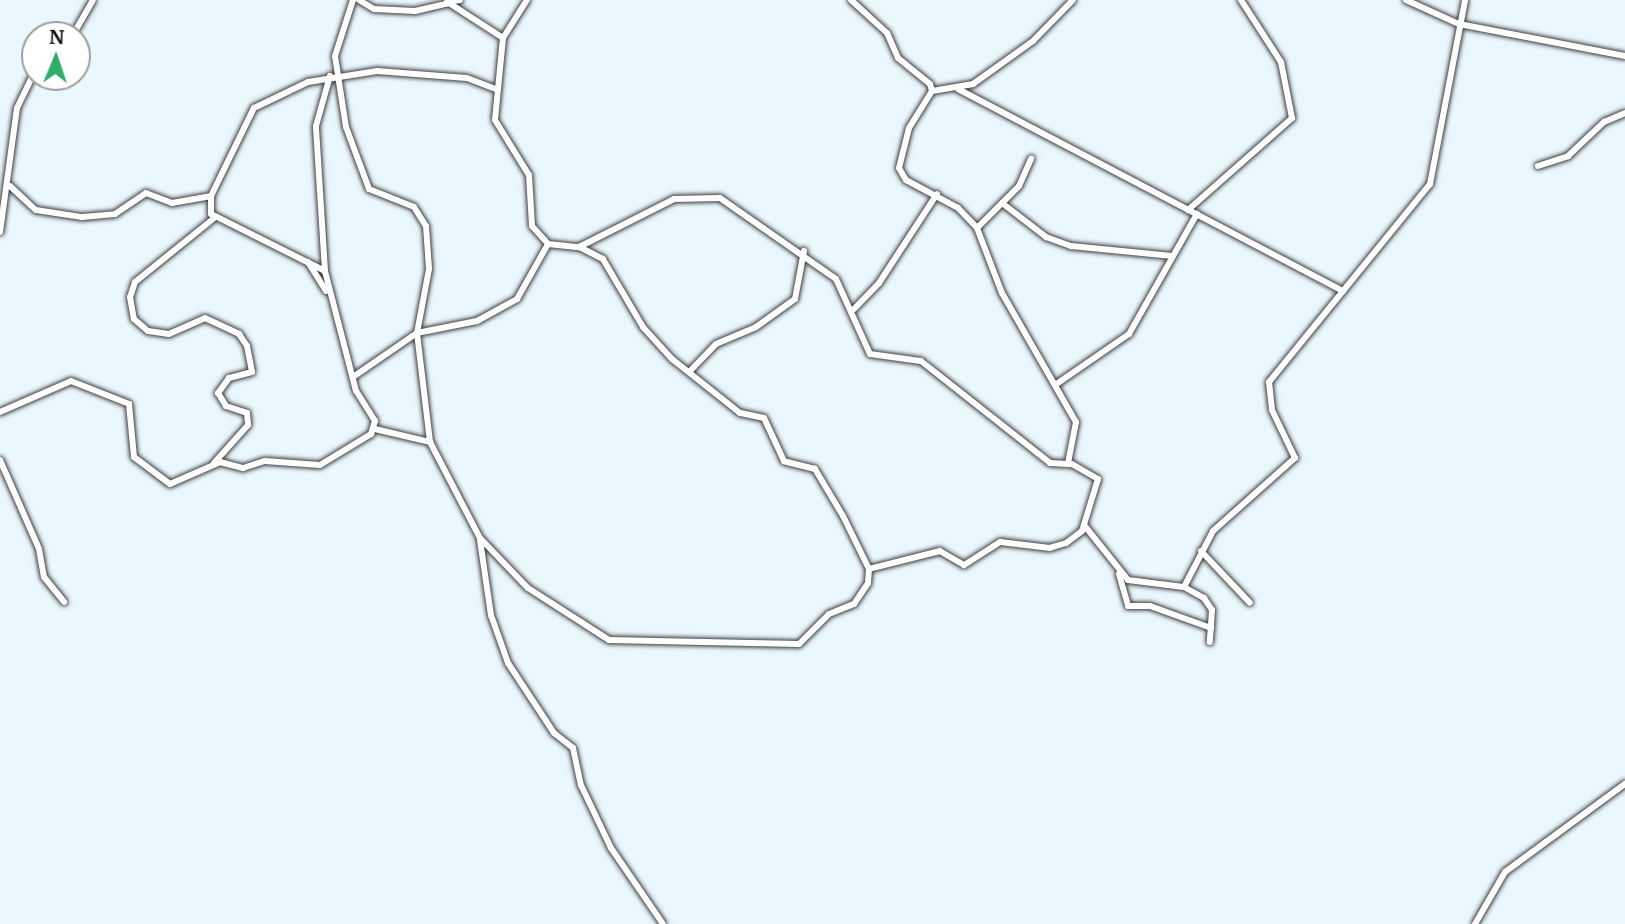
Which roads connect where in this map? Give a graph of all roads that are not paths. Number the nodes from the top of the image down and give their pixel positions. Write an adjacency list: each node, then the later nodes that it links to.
1 (93, 0): 12 (street)
2 (353, 0): 16 (street)
3 (359, 0): 11 (street)
4 (460, 0): 11 (street)
5 (527, 0): 14 (street)
6 (851, 0): 20 (street)
7 (1073, 0): 18 (street)
8 (1241, 0): 28 (street)
9 (1406, 0): 13 (street)
10 (1465, 0): 13 (street)
11 (446, 2): 14 (street)
12 (81, 21)
13 (1458, 23): 15 (street); 39 (street)
14 (503, 37): 17 (street)
15 (1625, 56)
16 (333, 76): 17 (street); 26 (street); 38 (street); 42 (street)
17 (495, 89): 33 (street)
18 (958, 89): 20 (street); 28 (street)
19 (25, 91): 24 (street)
20 (932, 91): 25 (street)
21 (1625, 113): 23 (street)
22 (1031, 159): 27 (street)
23 (1538, 166)
24 (10, 186): 26 (street); 32 (street)
25 (937, 194): 31 (street); 41 (street)
26 (211, 196): 30 (street)
27 (1002, 203): 31 (street); 36 (street)
28 (1188, 210): 29 (street)
29 (1197, 214): 36 (street); 39 (street)
30 (213, 219): 37 (street); 50 (street)
31 (977, 228): 45 (street)
32 (0, 232)
33 (548, 244): 34 (street); 42 (street)
34 (579, 247): 35 (street); 43 (street)
35 (804, 251): 41 (street); 43 (street)
36 (1174, 256): 45 (street)
37 (308, 260): 38 (street); 40 (street)
38 (325, 271): 40 (street)
39 (1343, 291): 54 (street)
40 (328, 293): 44 (street)
41 (854, 309): 51 (street)
42 (417, 333): 44 (street); 48 (street)
43 (690, 371): 55 (street)
44 (352, 377): 47 (street)
45 (1055, 385): 51 (street)
46 (0, 412): 50 (street)
47 (375, 429): 48 (street); 50 (street)
48 (430, 442): 53 (street)
49 (0, 460): 58 (street)
50 (214, 463)
51 (1068, 463): 52 (street)
52 (1084, 525): 55 (street); 56 (street)
53 (480, 538): 55 (street); 63 (street)
54 (1201, 551): 57 (street); 59 (street)
55 (869, 569)
56 (1119, 574): 57 (street); 60 (street)
57 (1184, 587): 60 (street)
58 (64, 602)
59 (1250, 603)
60 (1211, 628): 61 (street)
61 (1210, 642)
62 (1625, 784): 64 (street)
63 (663, 924)
64 (1475, 924)

